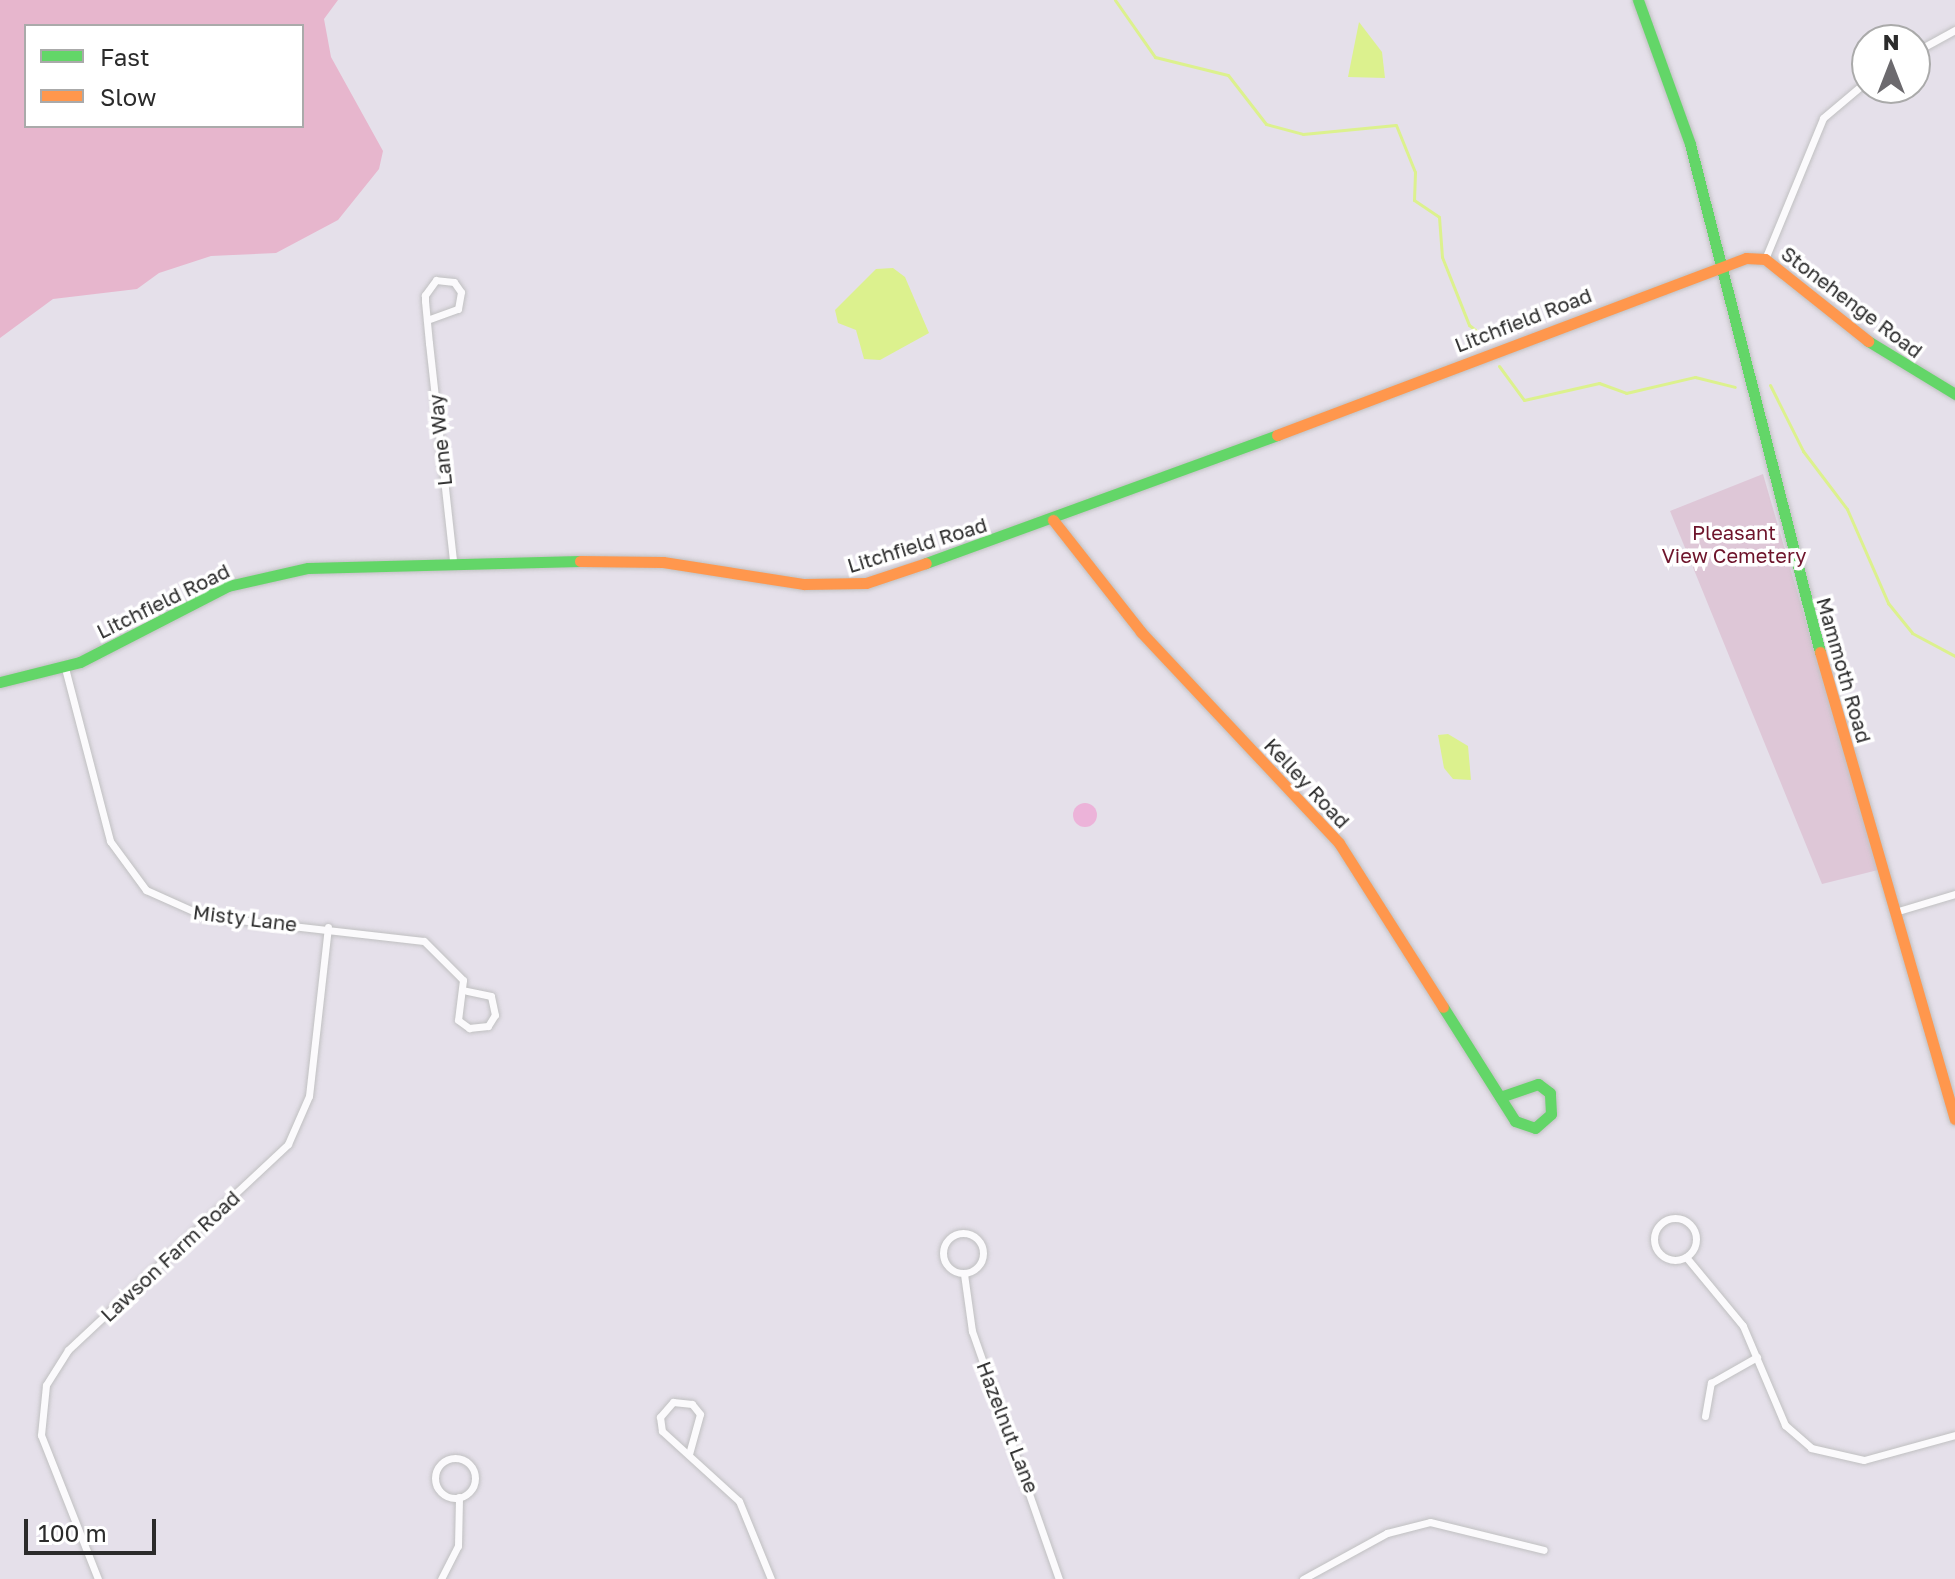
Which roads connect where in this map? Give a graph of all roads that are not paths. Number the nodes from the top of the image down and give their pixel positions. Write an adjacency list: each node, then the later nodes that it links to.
1 (1638, 0): 6 (street, Mammoth Road)
2 (1955, 30): 3 (street)
3 (1931, 43)
4 (1851, 94): 5 (street)
5 (1765, 259): 6 (street, Stonehenge Road); 8 (street, Stonehenge Road)
6 (1724, 264): 9 (street, Litchfield Road); 14 (street, Mammoth Road)
7 (427, 320): 7 (street, Lane Way); 10 (street, Lane Way)
8 (1955, 394)
9 (1053, 520): 10 (street, Litchfield Road); 17 (street, Kelley Road)
10 (453, 559): 11 (street, Litchfield Road)
11 (65, 668): 12 (street, Litchfield Road); 15 (street, Misty Lane)
12 (0, 682)
13 (1955, 894): 14 (street)
14 (1895, 912): 18 (street, Mammoth Road)
15 (328, 927): 16 (street, Misty Lane); 27 (street, Lawson Farm Road)
16 (467, 991): 16 (street, Misty Lane)
17 (1500, 1097): 17 (street, Kelley Road)
18 (1955, 1119)
19 (1686, 1257): 19 (street); 21 (street)
20 (964, 1274): 20 (street, Hazelnut Lane); 30 (street, Hazelnut Lane)
21 (1757, 1357): 22 (street); 23 (street)
22 (1705, 1416)
23 (1955, 1435)
24 (689, 1454): 24 (street); 29 (street)
25 (459, 1497): 25 (street); 28 (street)
26 (1544, 1550): 31 (street)
27 (95, 1578)
28 (441, 1579)
29 (771, 1579)
30 (1059, 1579)
31 (1303, 1579)

